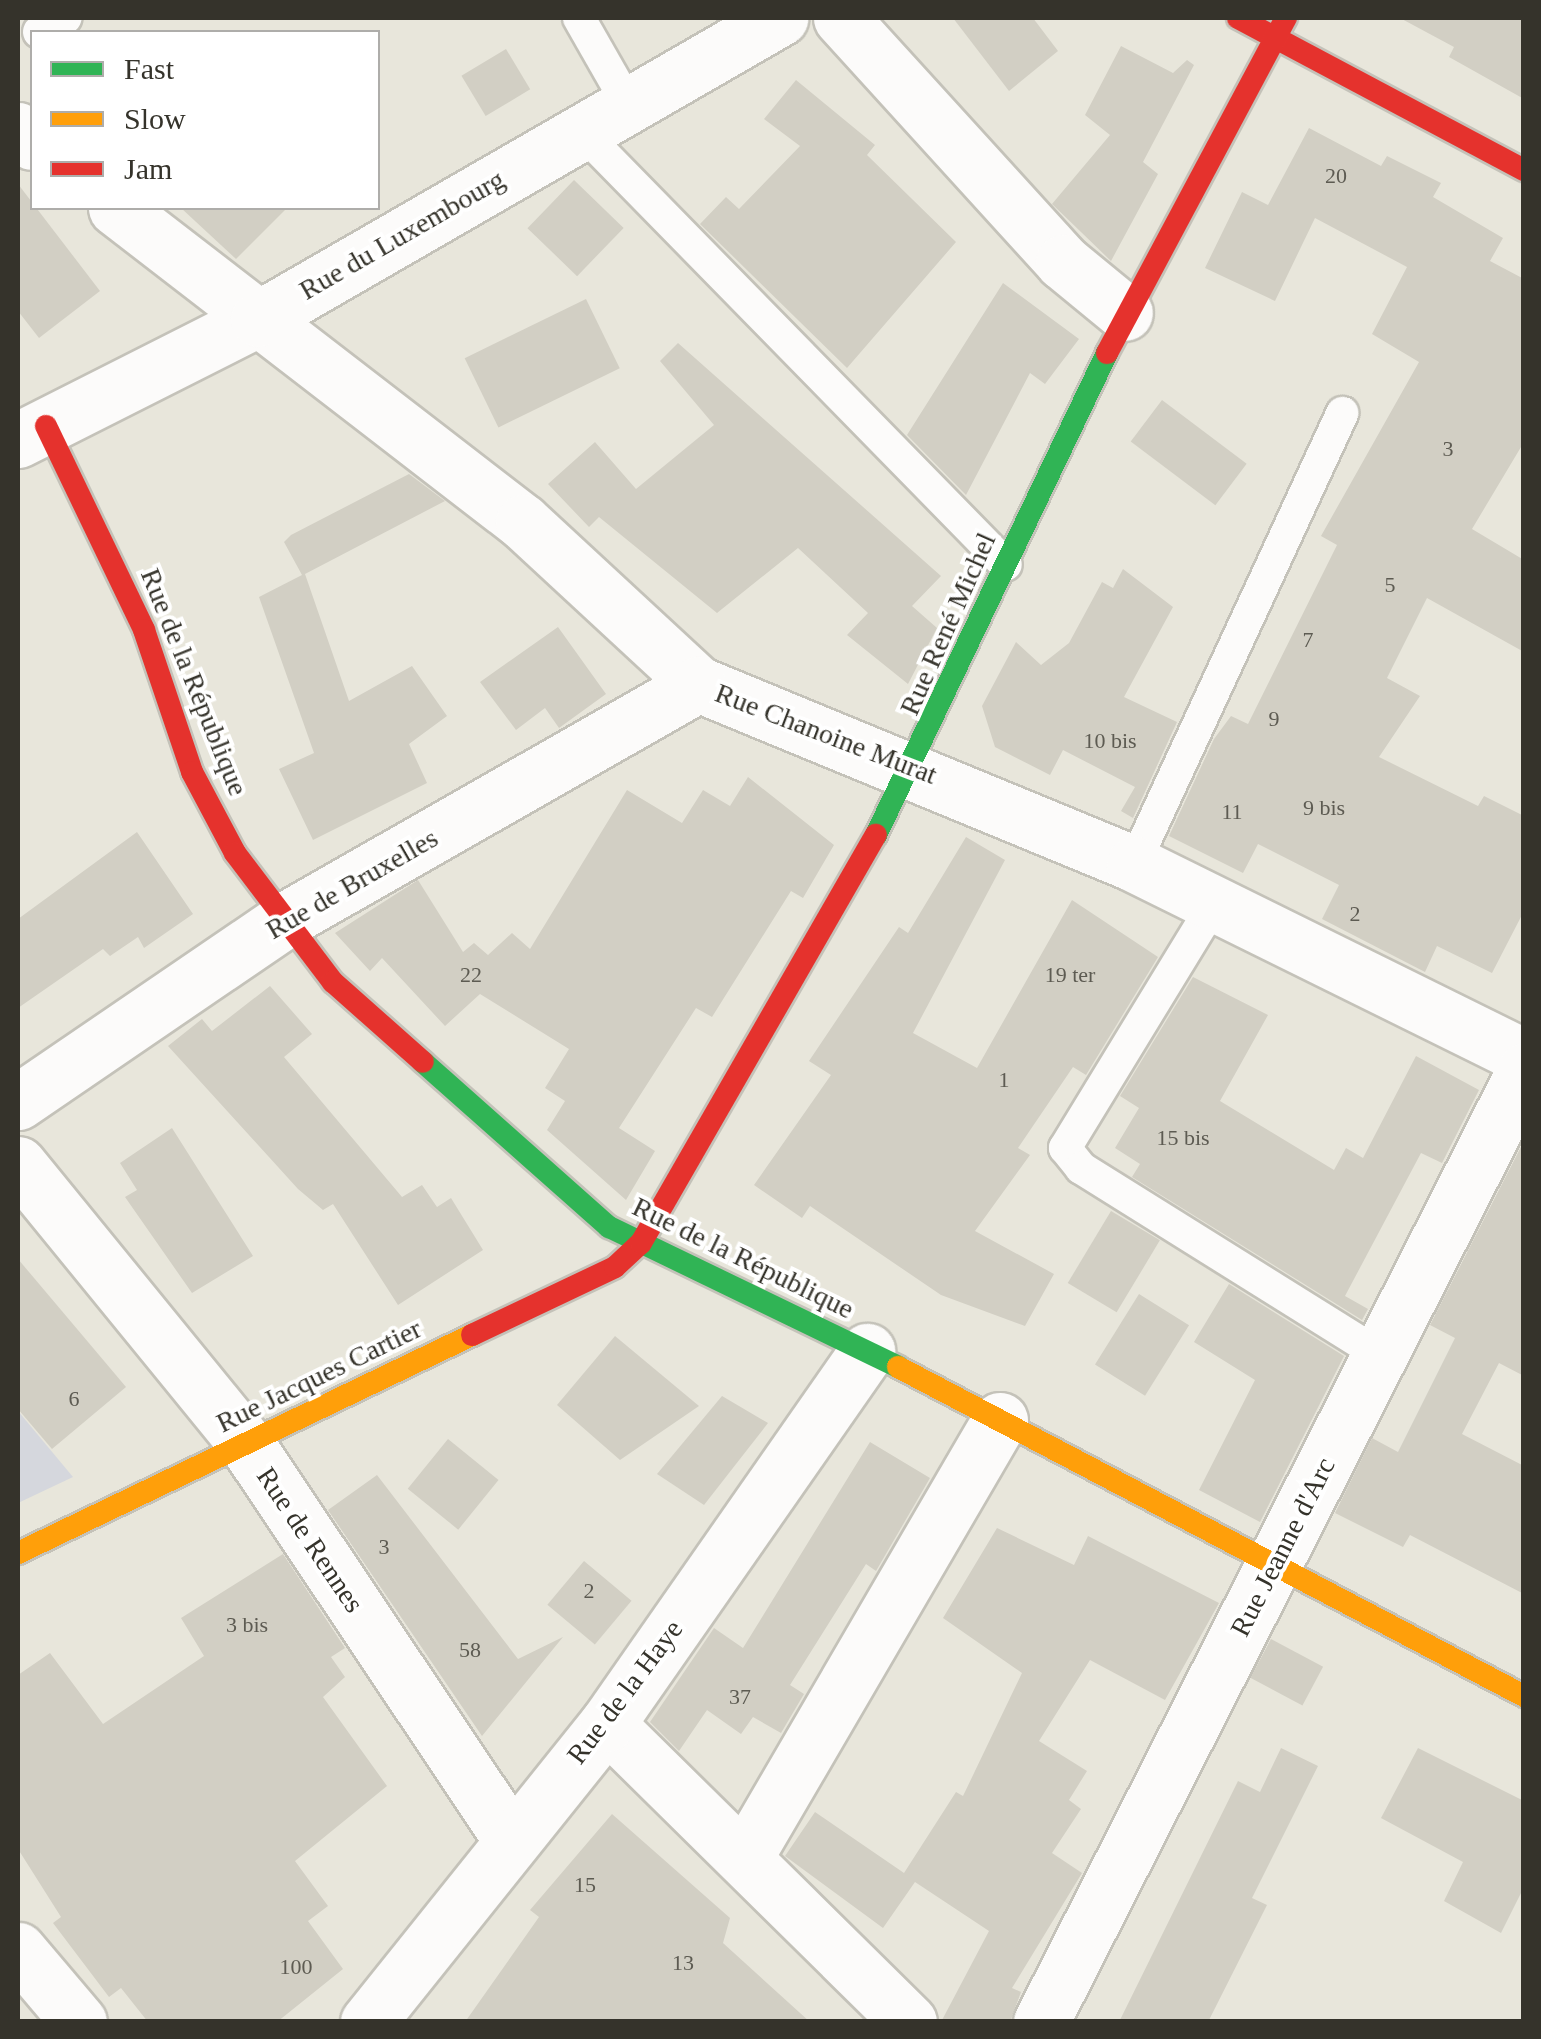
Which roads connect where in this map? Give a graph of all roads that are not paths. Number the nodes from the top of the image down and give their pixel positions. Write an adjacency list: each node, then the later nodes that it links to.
1 (65, 18): 7 (lane)
2 (579, 18): 9 (lane)
3 (780, 18): 9 (street, Rue du Luxembourg)
4 (842, 18): 13 (street)
5 (1238, 18): 8 (street)
6 (1286, 18): 8 (street, Rue René Michel)
7 (43, 30)
8 (1274, 39): 11 (street); 13 (street, Rue René Michel)
9 (628, 104): 10 (street, Rue du Luxembourg)
10 (582, 131): 14 (street, Rue du Luxembourg); 17 (lane)
11 (1524, 170)
12 (119, 210): 14 (street, Rue Chanoine Murat)
13 (1125, 314): 17 (street, Rue René Michel)
14 (258, 319): 16 (street, Rue du Luxembourg); 18 (street, Rue Chanoine Murat)
15 (1342, 412): 20 (lane)
16 (32, 433): 22 (street, Rue de la République)
17 (1006, 565): 19 (street, Rue René Michel)
18 (698, 684): 19 (street, Rue Chanoine Murat); 22 (street, Rue de Bruxelles)
19 (915, 767): 20 (street, Rue Chanoine Murat); 27 (street, Rue René Michel)
20 (1134, 864): 21 (street, Rue Chanoine Murat)
21 (1214, 904): 23 (street, Rue Chanoine Murat); 29 (lane)
22 (285, 920): 25 (street, Rue de Bruxelles); 27 (street, Rue de la République)
23 (1524, 1057)
24 (1524, 1071): 29 (street, Rue Jeanne d'Arc)
25 (18, 1102)
26 (18, 1164): 31 (street, Rue de Rennes)
27 (641, 1244): 28 (street, Rue de la République); 31 (street, Rue Jacques Cartier)
28 (867, 1351): 30 (street, Rue de la République); 35 (street, Rue de la Haye)
29 (1380, 1355): 33 (street, Rue Jeanne d'Arc)
30 (1000, 1420): 33 (street, Rue de la République); 37 (street)
31 (247, 1445): 32 (street, Rue Jacques Cartier); 36 (street, Rue de Rennes)
32 (18, 1554)
33 (1275, 1564): 34 (street, Rue de la République); 42 (street, Rue Jeanne d'Arc)
34 (1524, 1696)
35 (607, 1724): 36 (street, Rue de la Haye); 37 (street)
36 (509, 1837): 40 (street, Rue de la Haye)
37 (746, 1857): 41 (street)
38 (18, 1950): 39 (street)
39 (80, 2022)
40 (368, 2022)
41 (909, 2022)
42 (1041, 2022)

